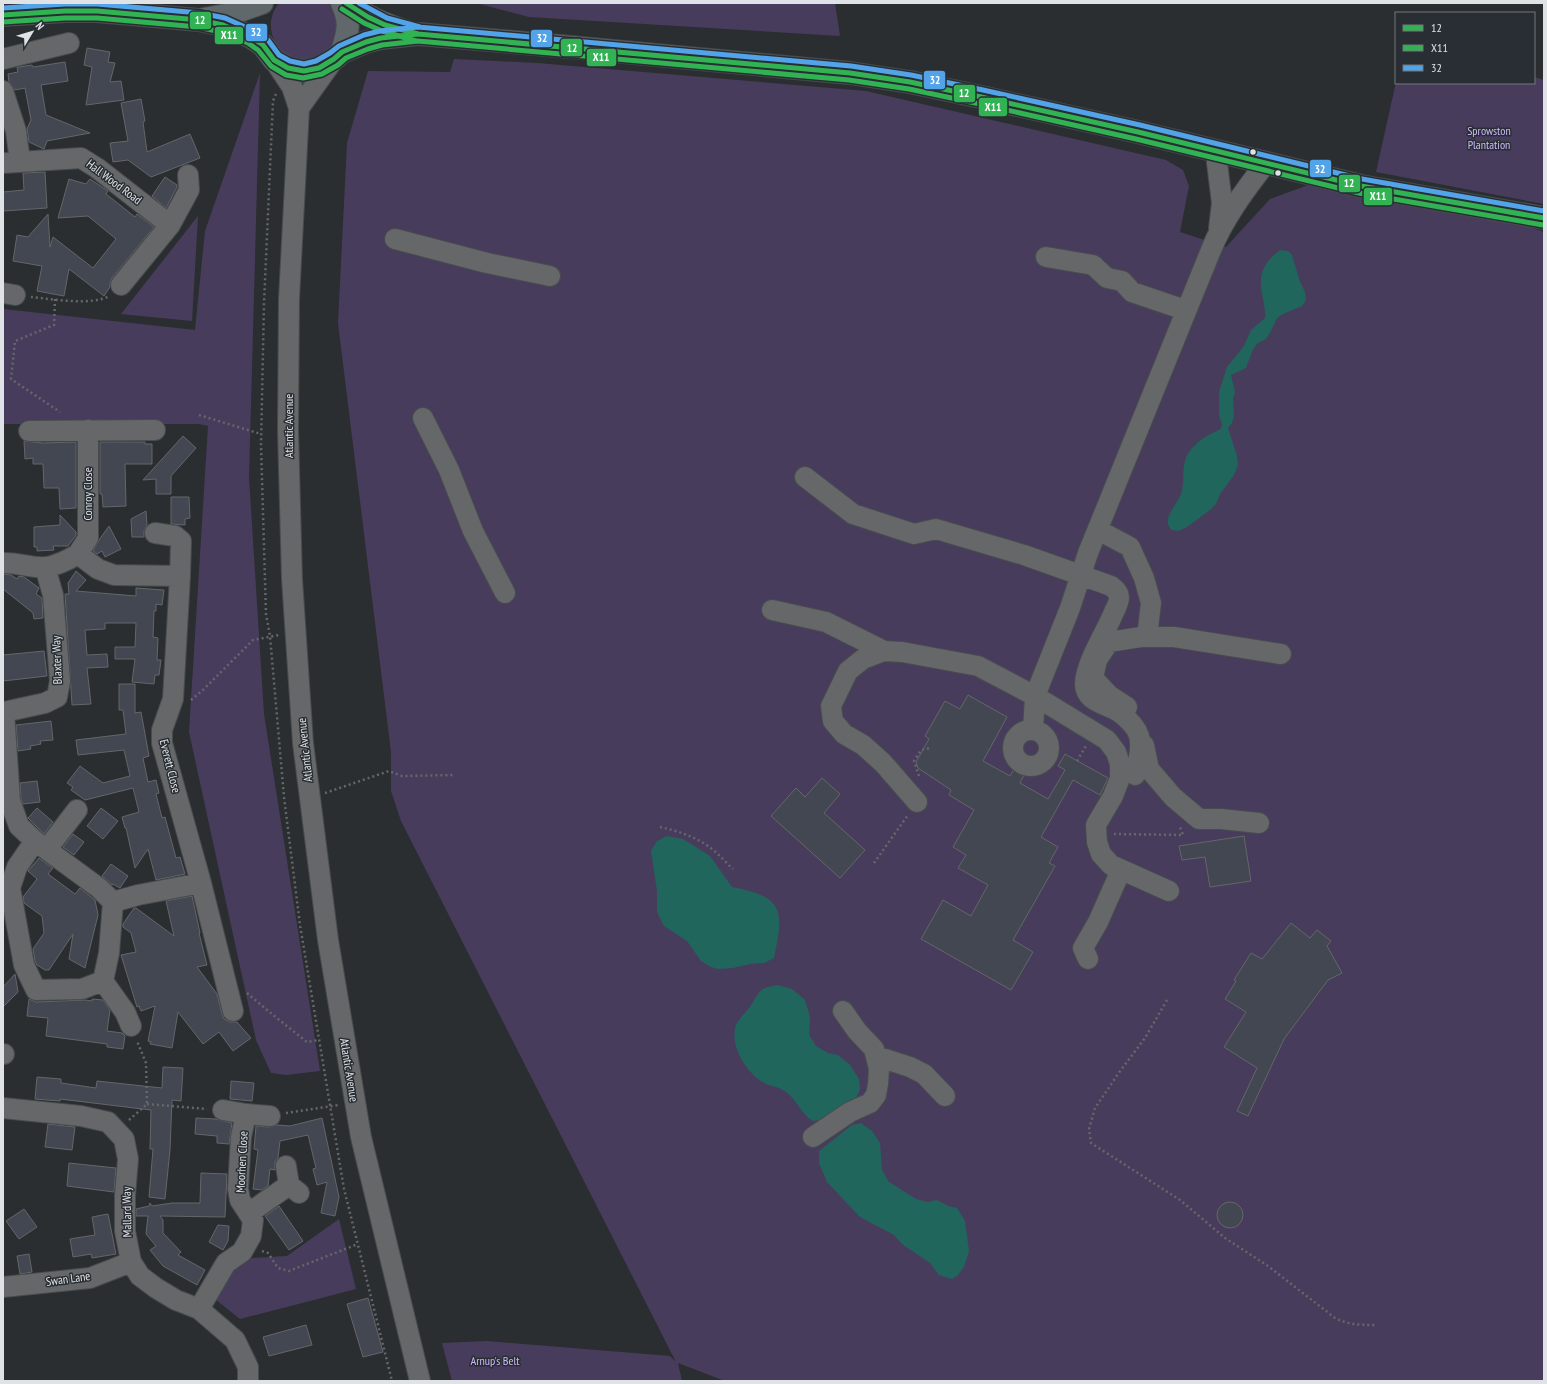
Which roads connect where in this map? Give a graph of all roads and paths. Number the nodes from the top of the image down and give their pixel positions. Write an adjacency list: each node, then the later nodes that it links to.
1 (263, 3): 5 (main road); 8 (main road)
2 (342, 3): 9 (main road)
3 (346, 3): 6 (main road)
4 (3, 15): 5 (main road)
5 (199, 20): 8 (main road)
6 (418, 34): 9 (main road); 13 (main road)
7 (69, 43): 10 (street)
8 (268, 52): 9 (main road); 12 (street, Atlantic Avenue)
9 (338, 55): 12 (street)
10 (3, 59)
11 (3, 91): 14 (street)
12 (299, 108): 55 (street, Atlantic Avenue)
13 (1217, 151): 15 (main road); 19 (street)
14 (11, 162): 18 (street, Hall Wood Road)
15 (1266, 163): 17 (main road); 19 (street)
16 (188, 175): 18 (street)
17 (1540, 221)
18 (170, 225): 23 (street)
19 (1219, 230): 26 (street)
20 (395, 239): 22 (street)
21 (1046, 257): 26 (street)
22 (550, 276)
23 (121, 285): 25 (path)
24 (9, 294): 25 (path)
25 (55, 299): 27 (path)
26 (1185, 310): 41 (street)
27 (62, 414)
28 (199, 415): 33 (path)
29 (423, 418): 42 (street)
30 (29, 430): 31 (street)
31 (88, 430): 32 (street); 37 (street, Conroy Close)
32 (155, 430)
33 (261, 434)
34 (805, 477): 41 (street)
35 (1102, 532): 45 (street)
36 (155, 533): 39 (street, Everett Close)
37 (78, 554): 39 (street); 40 (street)
38 (3, 563): 40 (street)
39 (180, 566): 49 (street, Everett Close)
40 (45, 567): 50 (street, Blaxter Way)
41 (1082, 576): 48 (street); 54 (street)
42 (505, 593)
43 (772, 610): 46 (street)
44 (270, 636): 49 (path)
45 (1147, 637): 47 (street); 58 (street)
46 (884, 651): 48 (street); 56 (street)
47 (1281, 654)
48 (1035, 696): 51 (street); 60 (street)
49 (169, 708): 66 (street, Everett Close)
50 (4, 711): 62 (street, Blaxter Way)
51 (1033, 730): 51 (street)
52 (930, 748): 56 (path)
53 (454, 775): 55 (path)
54 (1135, 775)
55 (310, 798): 96 (street, Atlantic Avenue)
56 (917, 802): 63 (path)
57 (78, 810): 62 (street)
58 (1259, 823)
59 (660, 827): 64 (path)
60 (1096, 834): 61 (path); 65 (street)
61 (1183, 835)
62 (41, 845): 68 (street, Blaxter Way); 70 (street)
63 (874, 863)
64 (733, 869)
65 (1121, 870): 67 (street); 69 (street)
66 (201, 883): 68 (street); 73 (street, Everett Close)
67 (1170, 891)
68 (113, 902): 70 (street)
69 (1088, 959)
70 (103, 981): 75 (street)
71 (246, 992): 76 (path)
72 (1167, 1000): 94 (path)
73 (233, 1011)
74 (843, 1011): 77 (street)
75 (131, 1026): 79 (path)
76 (319, 1040)
77 (876, 1056): 78 (street); 86 (street)
78 (945, 1096)
79 (148, 1104): 82 (path); 85 (path)
80 (331, 1107): 84 (path)
81 (3, 1108): 85 (street, Mallard Way)
82 (223, 1110): 83 (street, Moorhen Close)
83 (246, 1114): 84 (street, Moorhen Close); 88 (street, Moorhen Close)
84 (270, 1116)
85 (116, 1131): 91 (street, Mallard Way)
86 (813, 1137)
87 (291, 1181): 88 (street)
88 (249, 1213): 90 (street, Moorhen Close)
89 (358, 1244): 90 (path)
90 (246, 1245): 93 (street, Moorhen Close)
91 (131, 1262): 92 (street, Swan Lane); 93 (street, Mallard Way)
92 (3, 1288)
93 (199, 1309): 95 (street, Mallard Way)
94 (1376, 1325)
95 (248, 1381)
96 (420, 1381)

